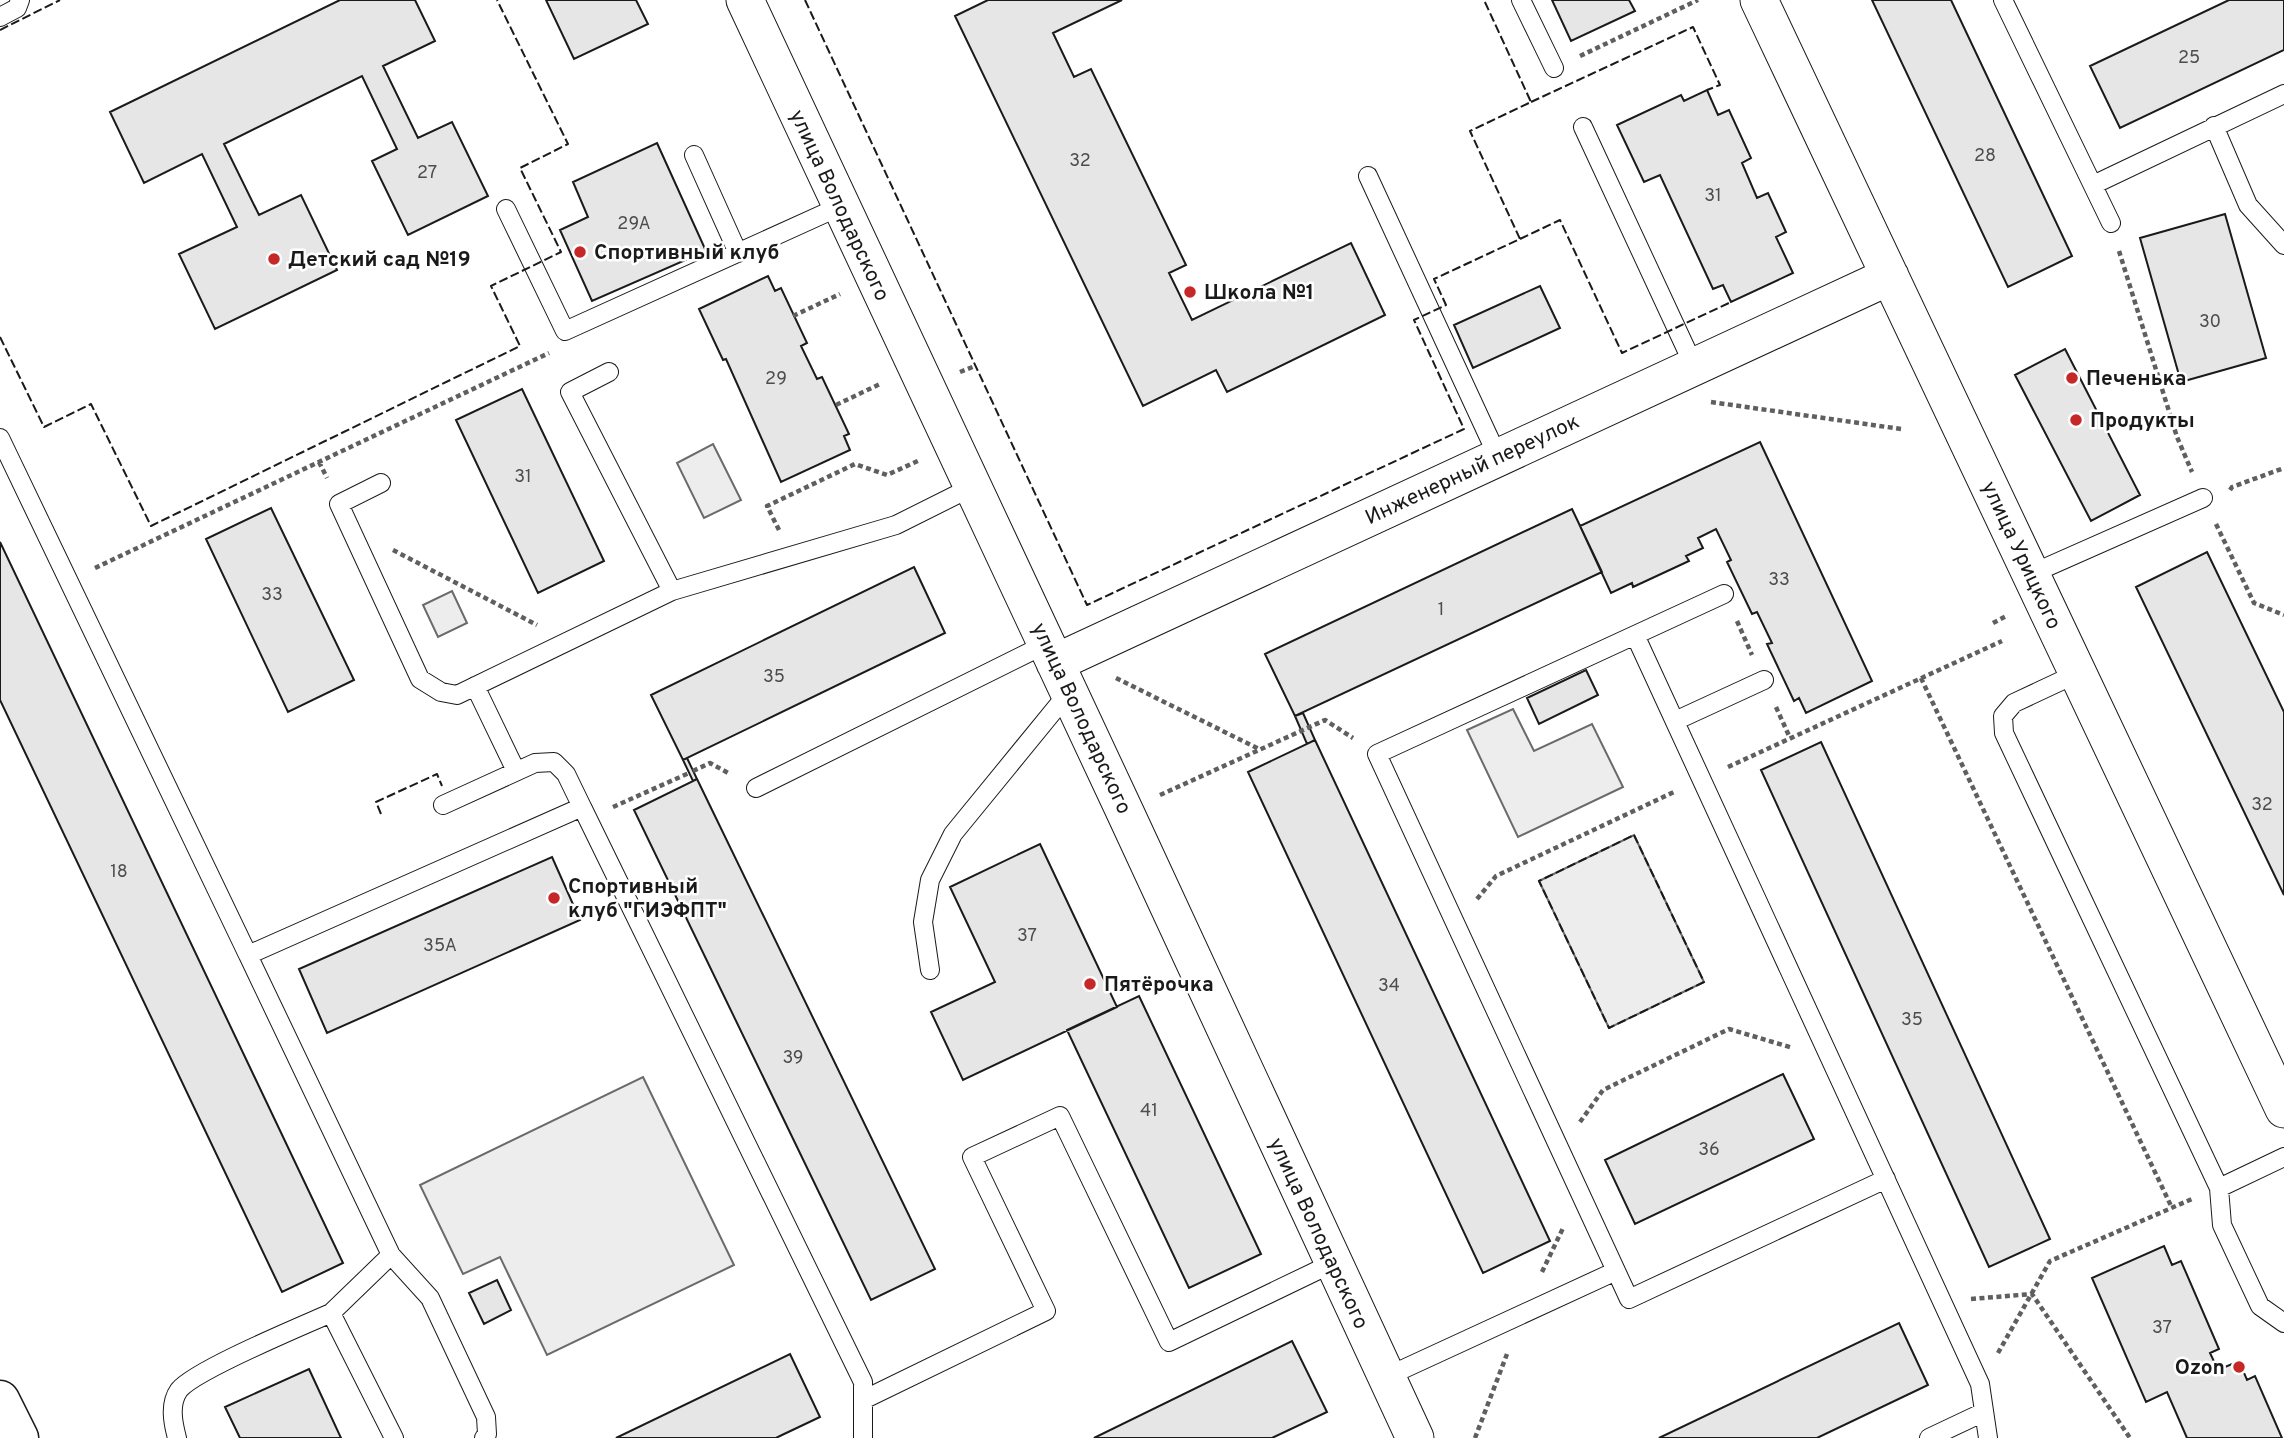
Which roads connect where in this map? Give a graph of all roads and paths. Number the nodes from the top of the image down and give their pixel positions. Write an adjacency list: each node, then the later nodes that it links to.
1 (20, 0): 7 (lane)
2 (746, 0): 15 (street, улица Володарского)
3 (1521, 0): 8 (lane)
4 (1699, 0): 8 (path)
5 (1759, 0): 20 (street, улица Урицкого)
6 (2003, 0): 14 (lane)
7 (0, 17)
8 (1554, 68)
9 (2284, 94): 10 (lane)
10 (2214, 126): 14 (lane); 18 (lane)
11 (1583, 127): 24 (lane)
12 (694, 155): 19 (lane)
13 (1368, 176): 32 (lane)
14 (2093, 185): 17 (lane)
15 (841, 206): 19 (lane); 35 (street, улица Володарского)
16 (506, 209): 19 (lane)
17 (2110, 223): 37 (path)
18 (2284, 245)
19 (738, 253)
20 (1890, 276): 24 (street, Инженерный переулок); 40 (street, улица Урицкого)
21 (847, 291): 22 (path)
22 (793, 316)
23 (551, 352): 41 (path)
24 (1694, 366): 32 (street, Инженерный переулок)
25 (609, 372): 42 (lane)
26 (890, 379): 28 (path)
27 (1708, 402): 29 (path)
28 (836, 405)
29 (1901, 429)
30 (0, 438): 41 (lane)
31 (927, 456): 39 (path)
32 (1498, 457): 48 (street, Инженерный переулок)
33 (2284, 468): 36 (path)
34 (382, 483): 38 (lane)
35 (972, 487): 39 (lane); 48 (street, улица Володарского)
36 (2232, 487)
37 (2203, 498): 40 (lane); 44 (path)
38 (351, 529): 47 (path); 53 (lane)
39 (791, 556): 42 (lane)
40 (2031, 575): 49 (street, улица Урицкого)
41 (67, 581): 64 (lane)
42 (672, 591): 47 (lane)
43 (1724, 594): 45 (lane)
44 (2284, 615)
45 (1635, 635): 54 (lane); 56 (lane)
46 (2002, 640): 51 (path)
47 (569, 641): 53 (lane)
48 (1057, 666): 59 (lane); 61 (street, улица Володарского); 65 (lane)
49 (2078, 673): 67 (street, улица Урицкого); 71 (lane)
50 (1107, 674): 55 (path)
51 (1921, 678): 58 (path); 73 (path)
52 (1764, 680): 54 (lane)
53 (475, 687): 57 (lane)
54 (1675, 721): 58 (lane)
55 (1260, 749): 56 (path); 61 (path)
56 (1377, 754): 63 (lane)
57 (516, 771): 60 (lane); 62 (lane)
58 (1702, 779): 63 (path); 66 (lane)
59 (756, 788): 62 (path)
60 (443, 805)
61 (1125, 812): 75 (street, улица Володарского)
62 (585, 813): 64 (lane); 85 (lane)
63 (1456, 924): 68 (lane)
64 (248, 956): 74 (lane)
65 (930, 971)
66 (1831, 1060): 68 (path); 70 (lane)
67 (2284, 1109)
68 (1560, 1150): 72 (lane)
69 (2284, 1157): 71 (lane)
70 (1886, 1179): 76 (lane); 78 (lane)
71 (2219, 1188): 73 (path); 81 (lane)
72 (1580, 1192): 76 (lane); 80 (path)
73 (2172, 1208): 77 (path)
74 (391, 1255): 79 (lane); 90 (lane)
75 (1333, 1263): 82 (street, улица Володарского); 85 (lane)
76 (1616, 1270): 80 (lane)
77 (2032, 1294): 78 (path); 83 (path); 96 (path)
78 (1942, 1302): 83 (lane)
79 (331, 1313): 88 (lane); 89 (lane)
80 (1522, 1314): 82 (lane); 93 (path)
81 (2284, 1323)
82 (1386, 1377): 92 (street, улица Володарского)
83 (1980, 1384): 86 (lane)
84 (0, 1399): 87 (street)
85 (863, 1400): 91 (lane)
86 (1984, 1412): 94 (lane); 95 (lane)
87 (19, 1438)
88 (177, 1438)
89 (394, 1438)
90 (484, 1438)
91 (863, 1438)
92 (1415, 1438)
93 (1475, 1438)
94 (1929, 1438)
95 (1988, 1438)
96 (2130, 1438)

